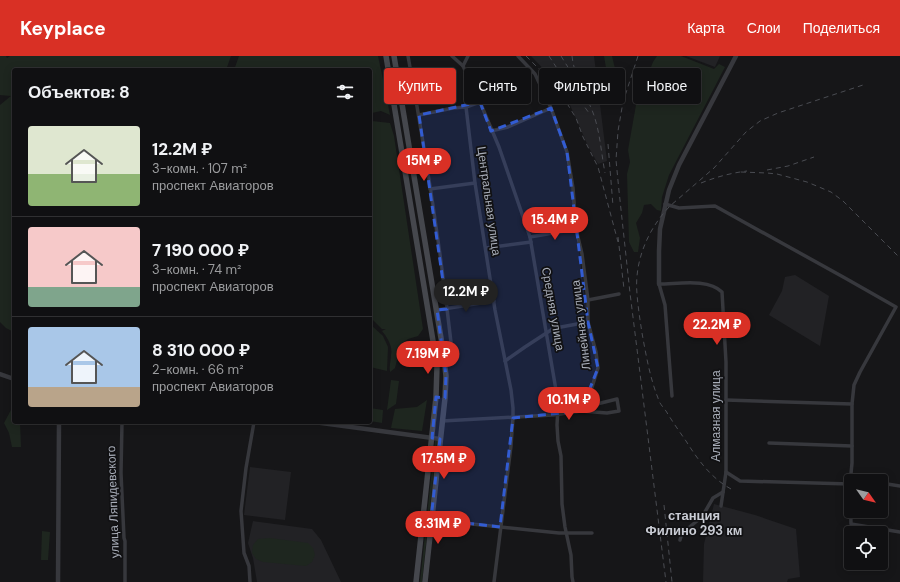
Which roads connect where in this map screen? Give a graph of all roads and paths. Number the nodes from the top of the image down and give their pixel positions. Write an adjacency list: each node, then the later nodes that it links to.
1 (386, 56): 35 (main road)
2 (394, 56): 27 (main road)
3 (408, 56): 13 (street)
4 (452, 56): 8 (street, Средняя улица)
5 (468, 56): 8 (street)
6 (518, 56): 12 (street, Линейная улица)
7 (736, 56): 17 (street)
8 (463, 66)
9 (474, 104): 11 (street)
10 (481, 104): 14 (street, Средняя улица)
11 (466, 107): 13 (street); 15 (street, Центральная улица)
12 (551, 108): 14 (street); 18 (street, Линейная улица)
13 (419, 115): 16 (street)
14 (491, 131): 19 (street, Средняя улица)
15 (475, 183): 16 (street); 21 (street, Центральная улица)
16 (430, 189): 26 (street)
17 (665, 204): 22 (street); 38 (street)
18 (576, 229): 19 (street); 24 (street, Линейная улица)
19 (530, 237): 20 (street, Средняя улица)
20 (531, 242): 21 (street); 29 (street, Средняя улица)
21 (486, 248): 25 (street, Центральная улица)
22 (659, 284): 34 (street); 37 (street, Алмазная улица)
23 (619, 294): 24 (street)
24 (588, 300): 28 (street, Линейная улица)
25 (494, 301): 26 (street); 31 (street, Центральная улица)
26 (447, 309): 27 (street); 30 (street)
27 (437, 310): 36 (main road)
28 (588, 322): 29 (street); 39 (street, Линейная улица)
29 (546, 333): 31 (street); 40 (street, Средняя улица)
30 (452, 351)
31 (505, 361): 41 (street, Центральная улица)
32 (0, 374): 33 (street)
33 (12, 378)
34 (672, 396)
35 (436, 397): 36 (street); 47 (main road)
36 (445, 398): 42 (main road)
37 (726, 400): 38 (street); 51 (street, Алмазная улица)
38 (852, 404): 50 (street)
39 (581, 411): 39 (street); 40 (street)
40 (558, 415): 41 (street); 63 (street, Средняя улица)
41 (513, 418): 42 (street); 60 (street, Центральная улица)
42 (442, 421): 48 (main road)
43 (59, 424): 65 (street)
44 (122, 424): 66 (street, улица Ляпидевского)
45 (254, 424): 67 (street)
46 (329, 424): 47 (street)
47 (432, 438): 48 (street); 68 (main road)
48 (440, 439): 59 (main road)
49 (769, 443): 50 (street)
50 (852, 446): 52 (street)
51 (726, 472): 53 (street); 56 (street, Алмазная улица)
52 (851, 474)
53 (844, 484)
54 (888, 484): 55 (street)
55 (900, 486)
56 (723, 492): 57 (street, Алмазная улица); 64 (street)
57 (721, 506)
58 (851, 518): 61 (street)
59 (432, 519): 60 (street); 69 (main road)
60 (500, 527): 63 (street); 70 (street, Центральная улица)
61 (900, 532)
62 (592, 533): 63 (street)
63 (567, 534): 71 (street, Средняя улица)
64 (680, 540)
65 (58, 582)
66 (125, 582)
67 (250, 582)
68 (416, 582)
69 (425, 582)
70 (494, 582)
71 (574, 582)

